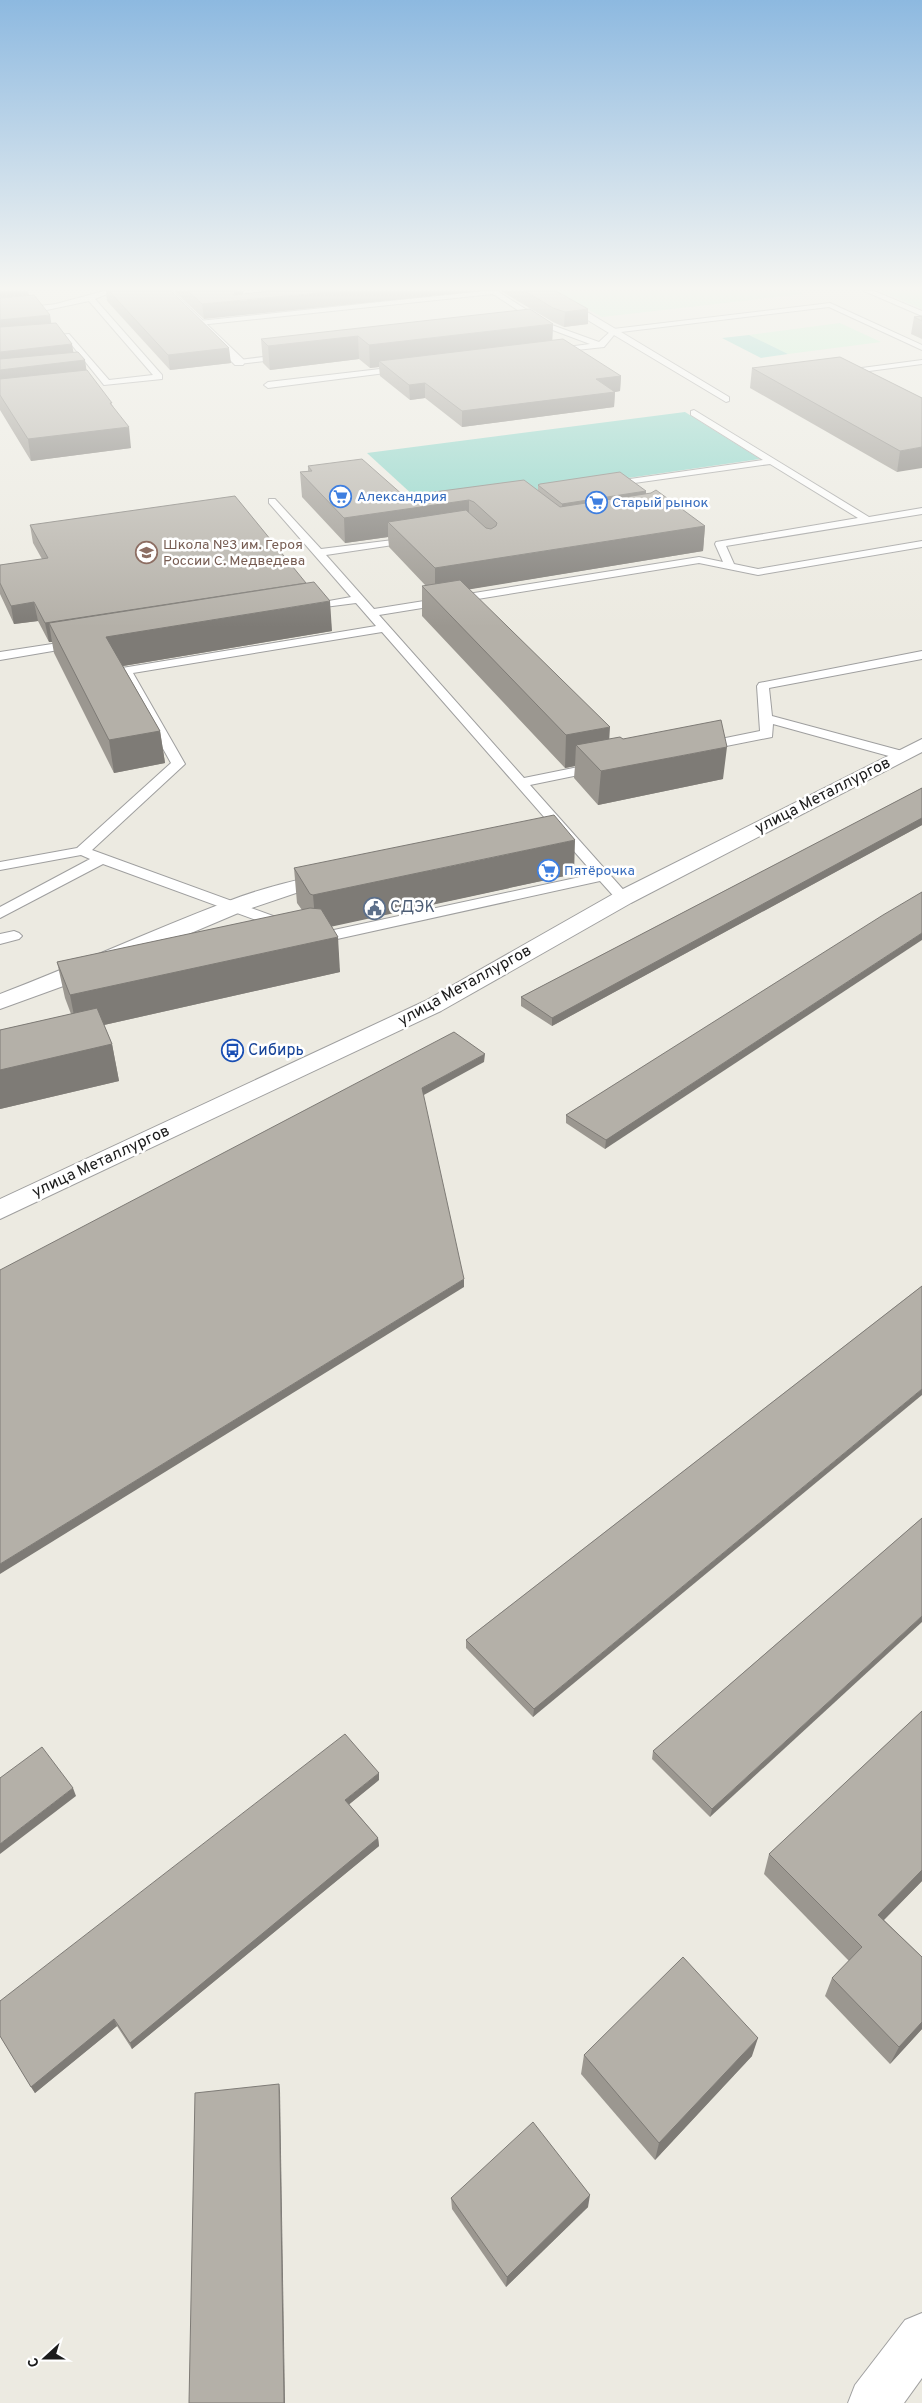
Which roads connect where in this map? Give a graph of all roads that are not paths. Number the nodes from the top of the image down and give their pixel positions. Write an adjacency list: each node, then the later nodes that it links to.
1 (694, 413): 2 (lane)
2 (772, 461): 3 (lane); 6 (lane)
3 (600, 487)
4 (272, 500): 9 (lane)
5 (922, 511): 6 (lane)
6 (868, 520): 10 (lane)
7 (422, 537): 9 (lane)
8 (922, 544): 10 (lane)
9 (318, 553): 11 (lane)
10 (730, 566): 13 (lane)
11 (358, 599): 12 (lane); 13 (lane)
12 (291, 610)
13 (371, 613): 14 (lane)
14 (384, 628): 23 (lane); 24 (lane)
15 (87, 642): 17 (lane)
16 (922, 655): 18 (lane)
17 (0, 656)
18 (767, 720): 20 (lane); 21 (lane)
19 (922, 745): 21 (street, улица Металлургов)
20 (691, 749)
21 (901, 755): 29 (street, улица Металлургов)
22 (616, 764): 23 (lane)
23 (521, 783): 28 (lane)
24 (82, 850): 25 (lane); 26 (lane)
25 (103, 858): 30 (lane); 31 (lane)
26 (0, 866)
27 (357, 873): 30 (street)
28 (604, 876): 29 (lane); 30 (lane)
29 (623, 898): 33 (street, улица Металлургов)
30 (236, 906): 32 (street)
31 (0, 913)
32 (0, 1002)
33 (0, 1210)
34 (922, 2337): 35 (street)
35 (873, 2403)

